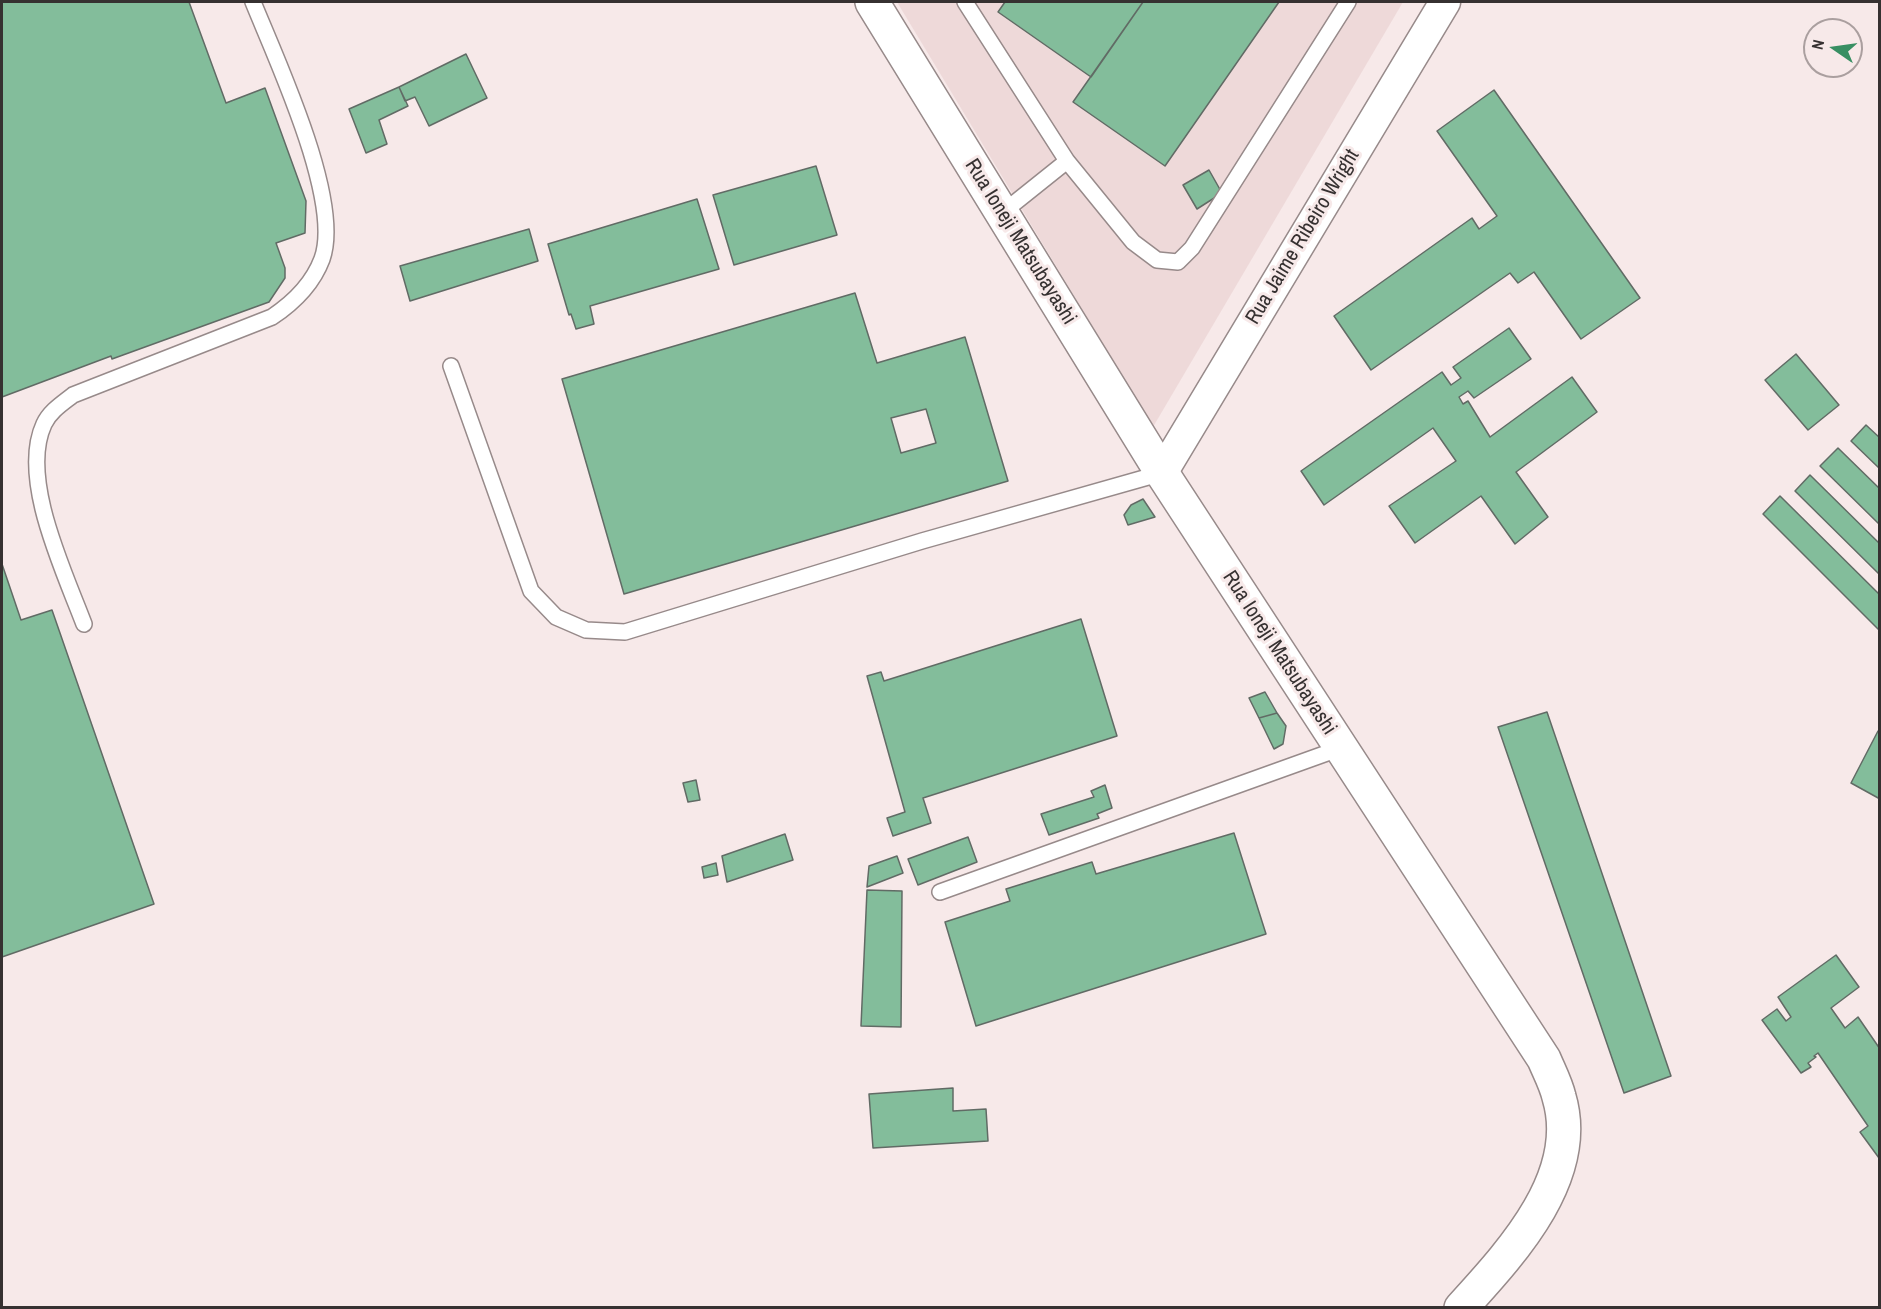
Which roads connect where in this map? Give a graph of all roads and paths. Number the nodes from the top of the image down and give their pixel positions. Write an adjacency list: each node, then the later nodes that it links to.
1 (253, 2): 10 (lane)
2 (872, 2): 7 (main road, Rua Ioneji Matsubayashi)
3 (965, 2): 6 (lane)
4 (1348, 2): 6 (lane)
5 (1445, 2): 9 (street, Rua Jaime Ribeiro Wright)
6 (1067, 161): 7 (lane)
7 (1002, 213): 9 (main road, Rua Ioneji Matsubayashi)
8 (451, 366): 9 (lane)
9 (1161, 473): 11 (main road, Rua Ioneji Matsubayashi)
10 (84, 624)
11 (1341, 748): 12 (lane); 13 (main road, Rua Ioneji Matsubayashi)
12 (940, 892)
13 (1461, 1308)

